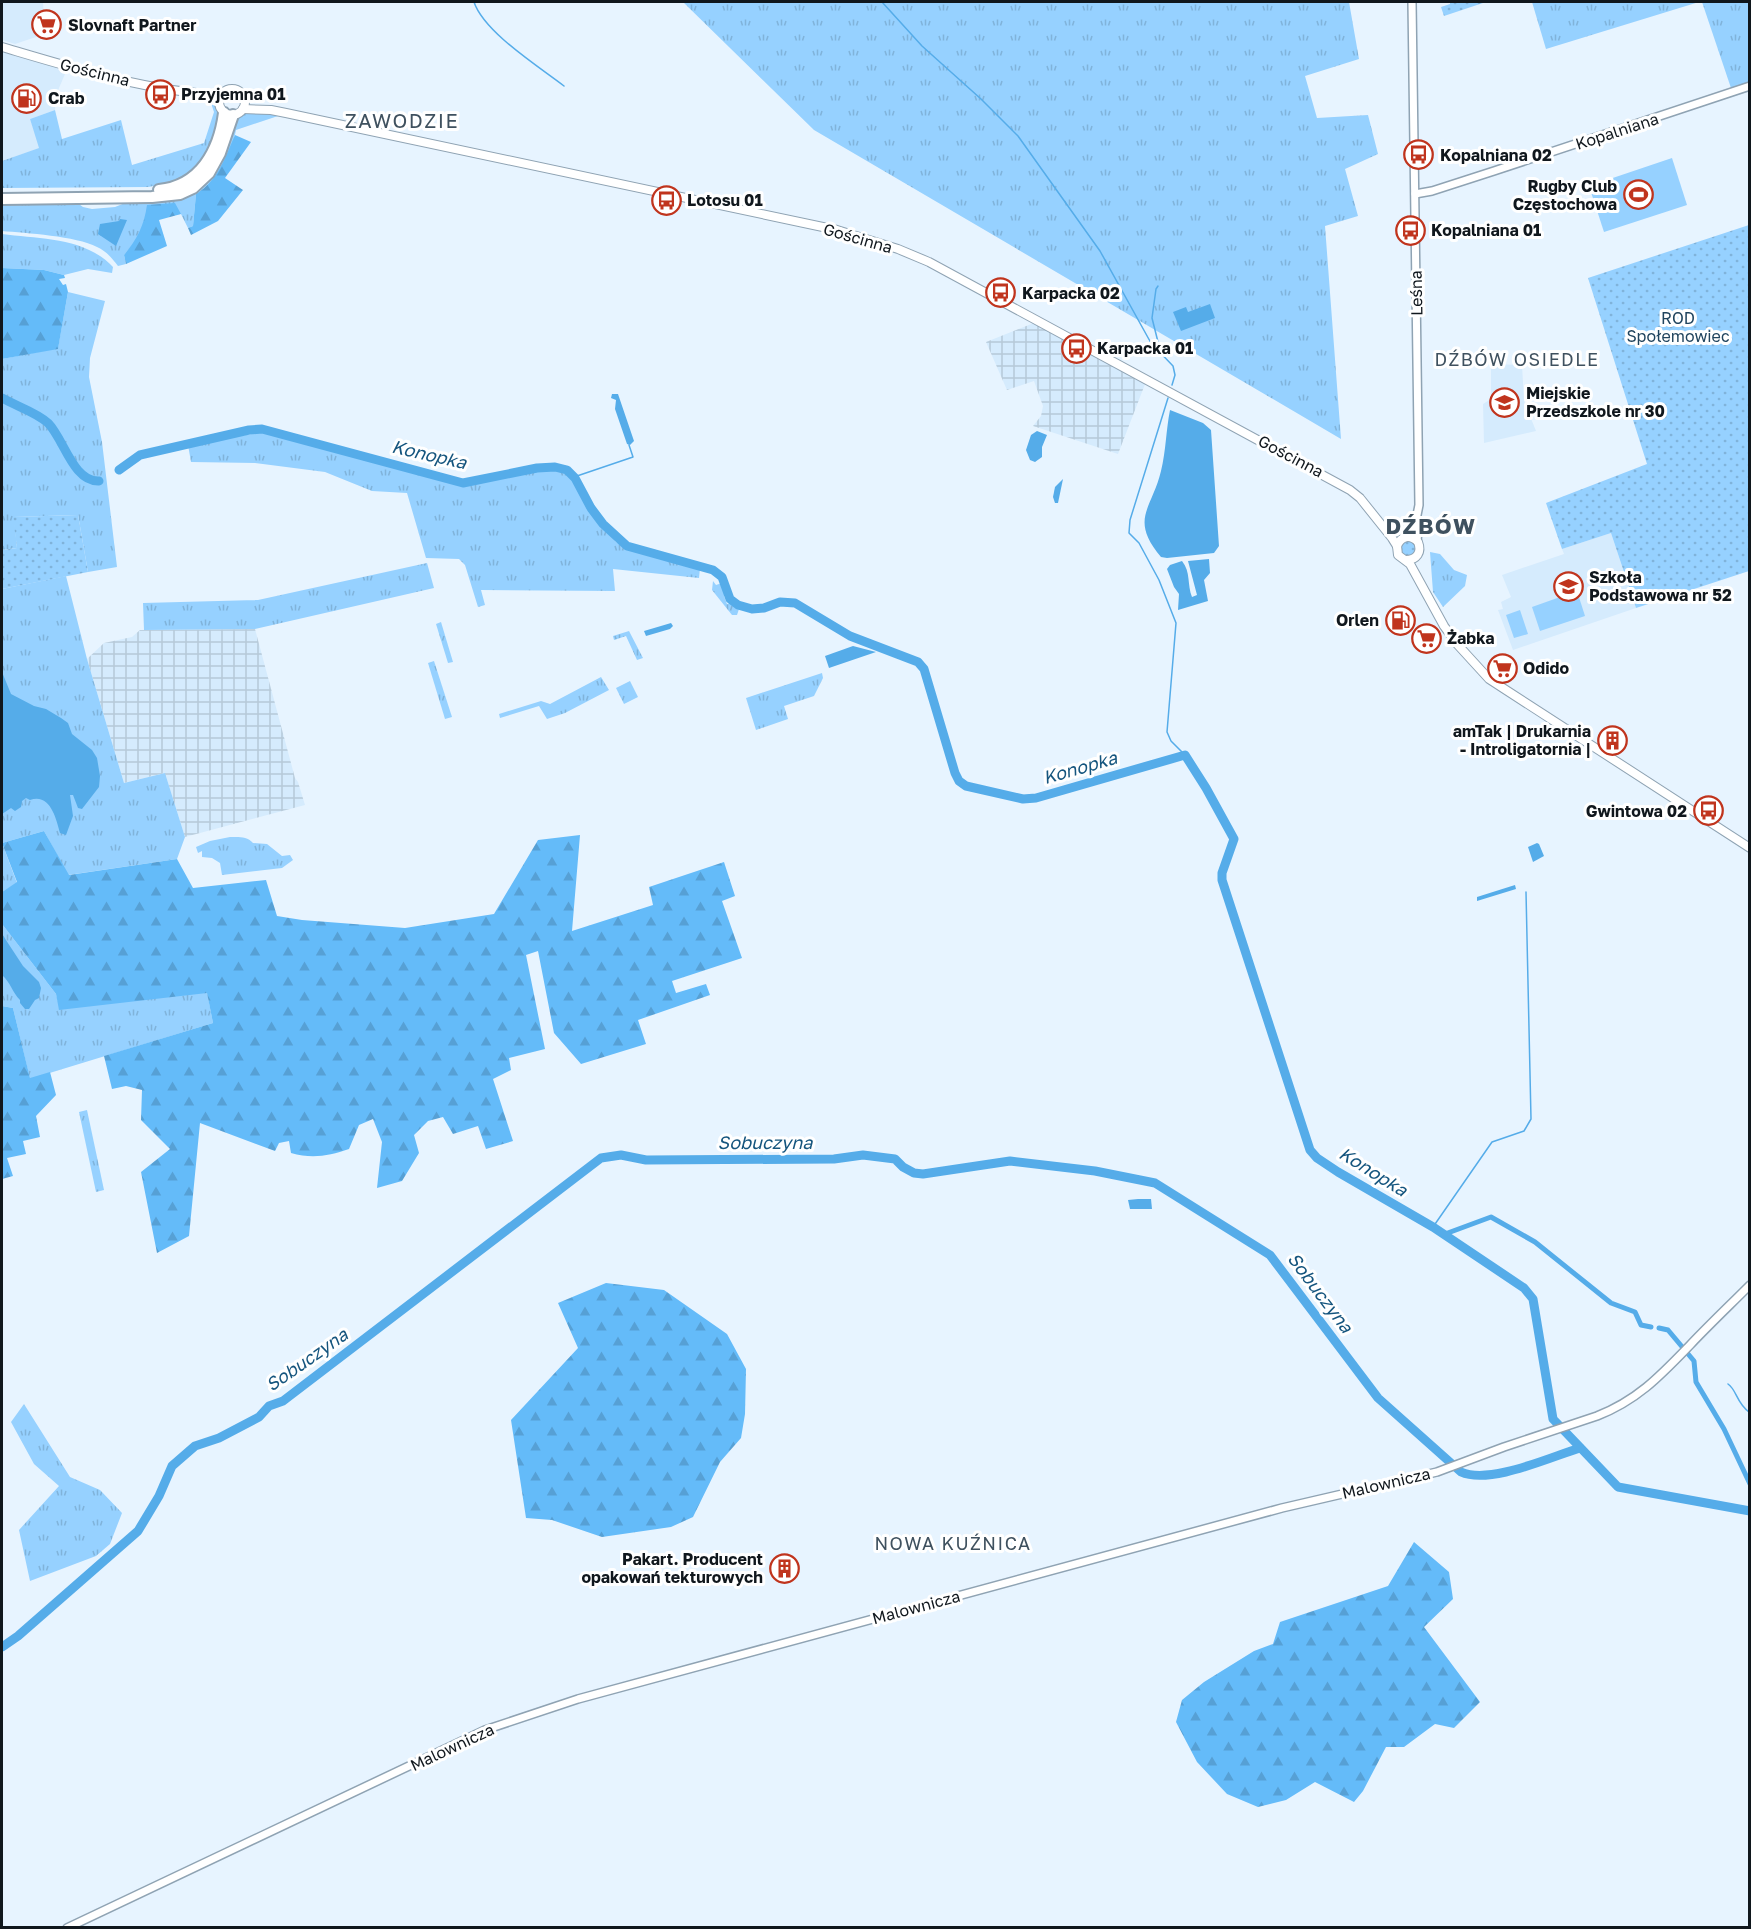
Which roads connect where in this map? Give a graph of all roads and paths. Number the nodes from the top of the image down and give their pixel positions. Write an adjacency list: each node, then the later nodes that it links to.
1 (1412, 2): 8 (street, Leśna)
2 (2, 47): 5 (main road, Gościnna)
3 (1749, 86): 8 (street, Kopalniana)
4 (245, 100): 5 (main road); 5 (main road, Gościnna); 6 (main road, Gościnna)
5 (228, 107): 6 (main road, Gościnna); 7 (highway); 9 (highway)
6 (271, 110): 11 (main road, Gościnna)
7 (2, 193)
8 (1415, 194): 10 (street, Leśna)
9 (2, 199)
10 (1418, 512): 11 (street, Leśna); 12 (street, Leśna)
11 (1402, 541): 12 (main road); 14 (main road)
12 (1417, 541): 13 (main road)
13 (1415, 558): 14 (main road); 15 (main road)
14 (1406, 560): 15 (main road)
15 (1418, 579): 16 (main road)
16 (1749, 848)
17 (1749, 1285): 18 (street, Malownicza)
18 (67, 1928)

